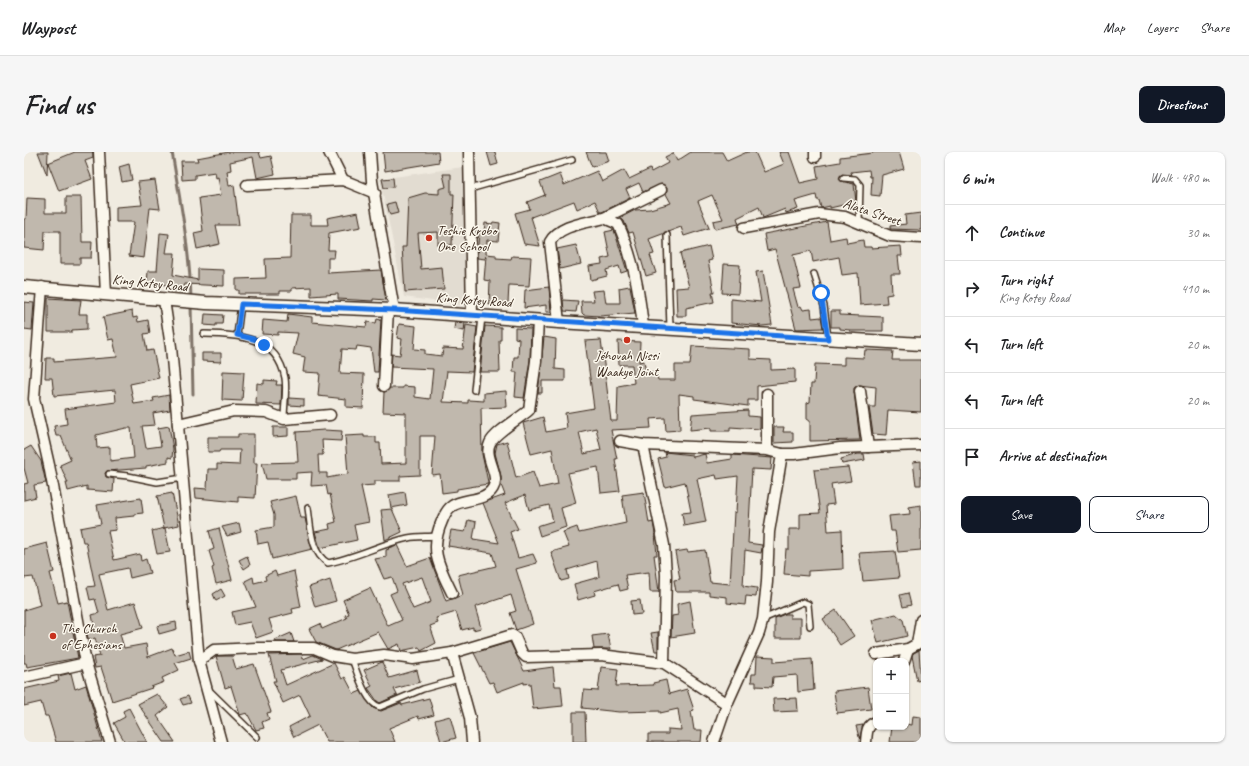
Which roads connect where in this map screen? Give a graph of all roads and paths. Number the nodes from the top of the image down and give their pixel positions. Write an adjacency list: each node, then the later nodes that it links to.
1 (99, 152): 20 (street)
2 (329, 152): 7 (street)
3 (370, 152): 11 (street)
4 (469, 152): 9 (street)
5 (572, 160): 9 (lane)
6 (843, 178): 13 (lane)
7 (343, 180): 8 (street); 11 (street)
8 (247, 185)
9 (470, 189): 24 (street)
10 (661, 190): 12 (street)
11 (374, 193): 23 (street)
12 (604, 218): 26 (street); 27 (street)
13 (859, 222): 14 (street, Alata Street); 16 (street, Alata Street)
14 (744, 228)
15 (667, 235): 28 (lane)
16 (921, 238)
17 (814, 274): 31 (lane)
18 (24, 286): 19 (street, King Kotey Road)
19 (42, 287): 20 (street, King Kotey Road); 37 (street)
20 (106, 294): 21 (street, King Kotey Road)
21 (169, 301): 22 (street, King Kotey Road); 40 (street)
22 (241, 304): 23 (street, King Kotey Road); 30 (lane)
23 (391, 310): 24 (street, King Kotey Road); 33 (street)
24 (477, 315): 25 (street, King Kotey Road); 34 (lane)
25 (538, 320): 26 (street, King Kotey Road); 50 (street)
26 (559, 322): 27 (street, King Kotey Road)
27 (643, 326): 28 (street, King Kotey Road)
28 (670, 328): 31 (street, King Kotey Road)
29 (204, 334): 30 (lane)
30 (237, 335): 39 (lane)
31 (828, 339): 32 (street, King Kotey Road)
32 (921, 344)
33 (384, 386)
34 (474, 390)
35 (860, 391): 44 (street)
36 (767, 394): 45 (street)
37 (29, 399): 61 (street)
38 (330, 415): 39 (street)
39 (284, 419): 40 (street)
40 (178, 424): 48 (street)
41 (620, 442): 42 (street)
42 (643, 445): 45 (street); 62 (street)
43 (921, 445): 44 (street)
44 (868, 447): 46 (street)
45 (767, 450): 46 (street)
46 (782, 454): 52 (street)
47 (110, 474): 48 (lane)
48 (183, 478): 60 (street)
49 (308, 508): 50 (lane)
50 (436, 536): 51 (street)
51 (452, 593)
52 (763, 619): 54 (lane); 66 (street)
53 (921, 620): 55 (street)
54 (810, 626)
55 (908, 649): 57 (street); 58 (street)
56 (452, 653): 59 (street); 62 (street); 64 (street)
57 (876, 654)
58 (905, 658)
59 (352, 659): 60 (street); 64 (lane)
60 (199, 661): 65 (street)
61 (86, 663): 63 (street); 69 (street)
62 (664, 663): 66 (street)
63 (24, 677)
64 (459, 679): 71 (street)
65 (206, 687): 68 (lane); 70 (street)
66 (727, 704): 72 (street)
67 (873, 723): 73 (street)
68 (257, 737)
69 (110, 742)
70 (221, 742)
71 (472, 742)
72 (714, 742)
73 (866, 742)

